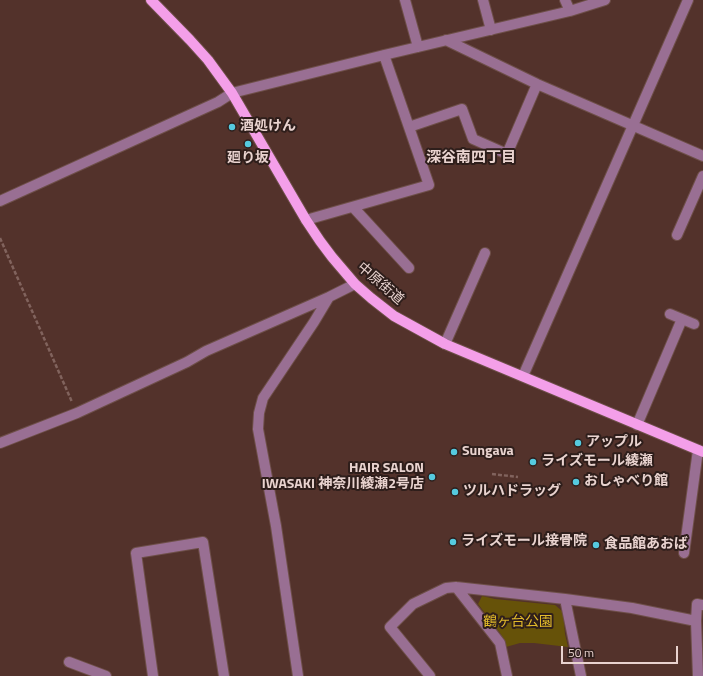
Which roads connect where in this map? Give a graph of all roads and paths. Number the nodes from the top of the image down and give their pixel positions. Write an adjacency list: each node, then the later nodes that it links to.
1 (151, 0): 13 (main road, 中原街道)
2 (405, 0): 10 (street)
3 (483, 0): 8 (street)
4 (565, 0): 7 (street)
5 (605, 0): 7 (street)
6 (688, 0): 14 (street)
7 (570, 11): 8 (street)
8 (491, 30): 9 (street)
9 (446, 40): 10 (street); 12 (street)
10 (418, 47): 11 (street)
11 (384, 55): 13 (street); 15 (street)
12 (537, 84): 14 (street); 15 (street)
13 (232, 93): 18 (street); 20 (main road, 中原街道)
14 (633, 126): 16 (street); 31 (street)
15 (409, 127): 19 (street)
16 (703, 156)
17 (703, 176): 21 (street)
18 (0, 201)
19 (353, 207): 20 (street); 24 (street)
20 (306, 220): 25 (main road, 中原街道)
21 (677, 235)
22 (0, 238): 32 (path)
23 (485, 253): 30 (street)
24 (409, 268)
25 (355, 284): 26 (street); 30 (main road, 中原街道)
26 (329, 297): 32 (street); 47 (street)
27 (670, 314): 28 (street)
28 (682, 319): 29 (street); 33 (street)
29 (694, 324)
30 (445, 344): 31 (main road, 中原街道)
31 (523, 376): 33 (main road, 中原街道)
32 (77, 413): 34 (street)
33 (637, 425): 35 (main road, 中原街道)
34 (0, 443)
35 (701, 451): 38 (street)
36 (492, 474): 37 (path)
37 (518, 477)
38 (684, 553)
39 (456, 587): 40 (street); 48 (street); 49 (street)
40 (565, 599): 42 (street); 50 (street)
41 (703, 605): 42 (street)
42 (696, 621): 51 (street)
43 (69, 662): 44 (street)
44 (106, 676)
45 (153, 676): 46 (street)
46 (224, 676)
47 (298, 676)
48 (430, 676)
49 (507, 676)
50 (581, 676)
51 (698, 676)

